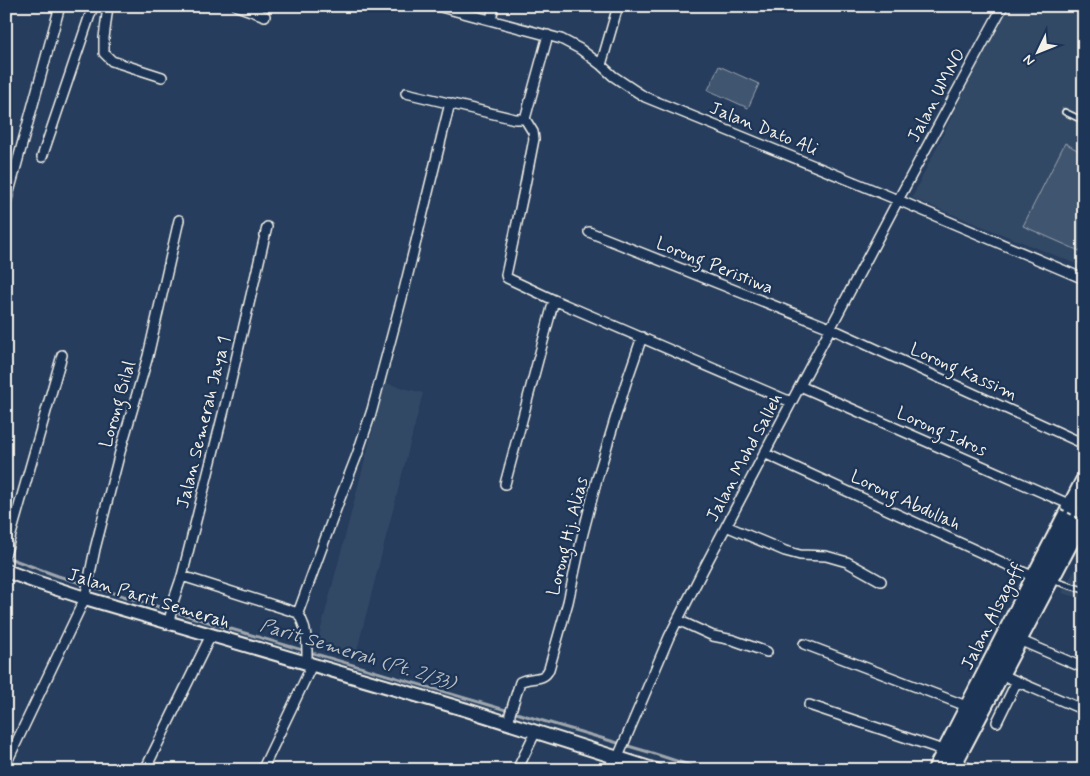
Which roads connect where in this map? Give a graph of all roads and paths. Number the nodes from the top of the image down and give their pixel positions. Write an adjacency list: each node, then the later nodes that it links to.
1 (60, 6): 21 (street)
2 (93, 6): 19 (street)
3 (108, 6): 13 (street)
4 (237, 6): 9 (street)
5 (437, 6): 10 (street, Jalan Dato Ali)
6 (494, 6): 10 (street)
7 (618, 6): 12 (street)
8 (1003, 6): 20 (street, Jalan UMNO)
9 (265, 16)
10 (491, 20): 11 (street, Jalan Dato Ali)
11 (548, 35): 12 (street, Jalan Dato Ali); 17 (street)
12 (601, 65): 20 (street, Jalan Dato Ali)
13 (162, 77)
14 (406, 93): 15 (street)
15 (450, 103): 17 (street); 47 (street)
16 (1066, 112): 18 (lane)
17 (525, 119): 26 (street)
18 (1084, 121)
19 (42, 157)
20 (898, 200): 25 (street, Jalan Dato Ali); 27 (street, Jalan Mohd Salleh)
21 (6, 203)
22 (179, 220): 46 (street, Lorong Bilal)
23 (267, 227): 41 (street, Jalan Semerah Jaya 1)
24 (589, 232): 27 (street, Lorong Peristiwa)
25 (1084, 278)
26 (554, 300): 28 (street); 35 (street)
27 (830, 328): 30 (street, Jalan Mohd Salleh); 32 (street, Lorong Kassim)
28 (642, 337): 31 (street); 61 (street, Lorong Hj. Alias)
29 (62, 356): 39 (street)
30 (800, 386): 31 (street, Jalan Mohd Salleh); 36 (street, Lorong Idros)
31 (791, 402): 33 (street, Jalan Mohd Salleh)
32 (1084, 444)
33 (764, 453): 38 (street, Jalan Mohd Salleh); 42 (street, Lorong Abdullah)
34 (1084, 481): 36 (highway, Jalan Alsagoff)
35 (506, 484)
36 (1072, 509): 37 (path, bridge); 42 (highway, Jalan Alsagoff); 43 (highway, Jalan Alsagoff)
37 (1084, 521)
38 (726, 526): 44 (street); 49 (street, Jalan Mohd Salleh)
39 (6, 551)
40 (6, 571): 46 (main road, Jalan Parit Semerah)
41 (182, 576): 47 (street); 48 (street, Jalan Semerah Jaya 1)
42 (1034, 577): 59 (highway, Jalan Alsagoff)
43 (1050, 580): 45 (lane); 51 (highway, Jalan Alsagoff)
44 (882, 581)
45 (1084, 590)
46 (85, 596): 48 (main road, Jalan Parit Semerah); 66 (street, Lorong Bilal)
47 (298, 613): 54 (street)
48 (169, 620): 50 (main road, Jalan Parit Semerah)
49 (678, 620): 53 (street); 64 (street, Jalan Mohd Salleh)
50 (211, 635): 54 (main road, Jalan Parit Semerah); 67 (street)
51 (1019, 640): 55 (street); 56 (highway, Jalan Alsagoff)
52 (804, 644): 59 (street)
53 (767, 652)
54 (310, 664): 61 (main road, Jalan Parit Semerah); 68 (street)
55 (1084, 668)
56 (1000, 674): 57 (street); 65 (highway, Jalan Alsagoff)
57 (1017, 681): 60 (street); 62 (street)
58 (809, 705): 65 (street)
59 (969, 707): 65 (highway, Jalan Alsagoff)
60 (1084, 710)
61 (510, 718): 63 (main road, Jalan Parit Semerah)
62 (997, 722)
63 (536, 731): 64 (main road, Jalan Parit Semerah); 69 (street)
64 (618, 754): 70 (street, Jalan Mohd Salleh); 71 (main road, Jalan Parit Semerah)
65 (950, 761): 72 (highway, Jalan Alsagoff); 73 (street)
66 (6, 764)
67 (145, 770)
68 (262, 770)
69 (517, 770)
70 (609, 770)
71 (656, 770)
72 (936, 770)
73 (974, 770)

